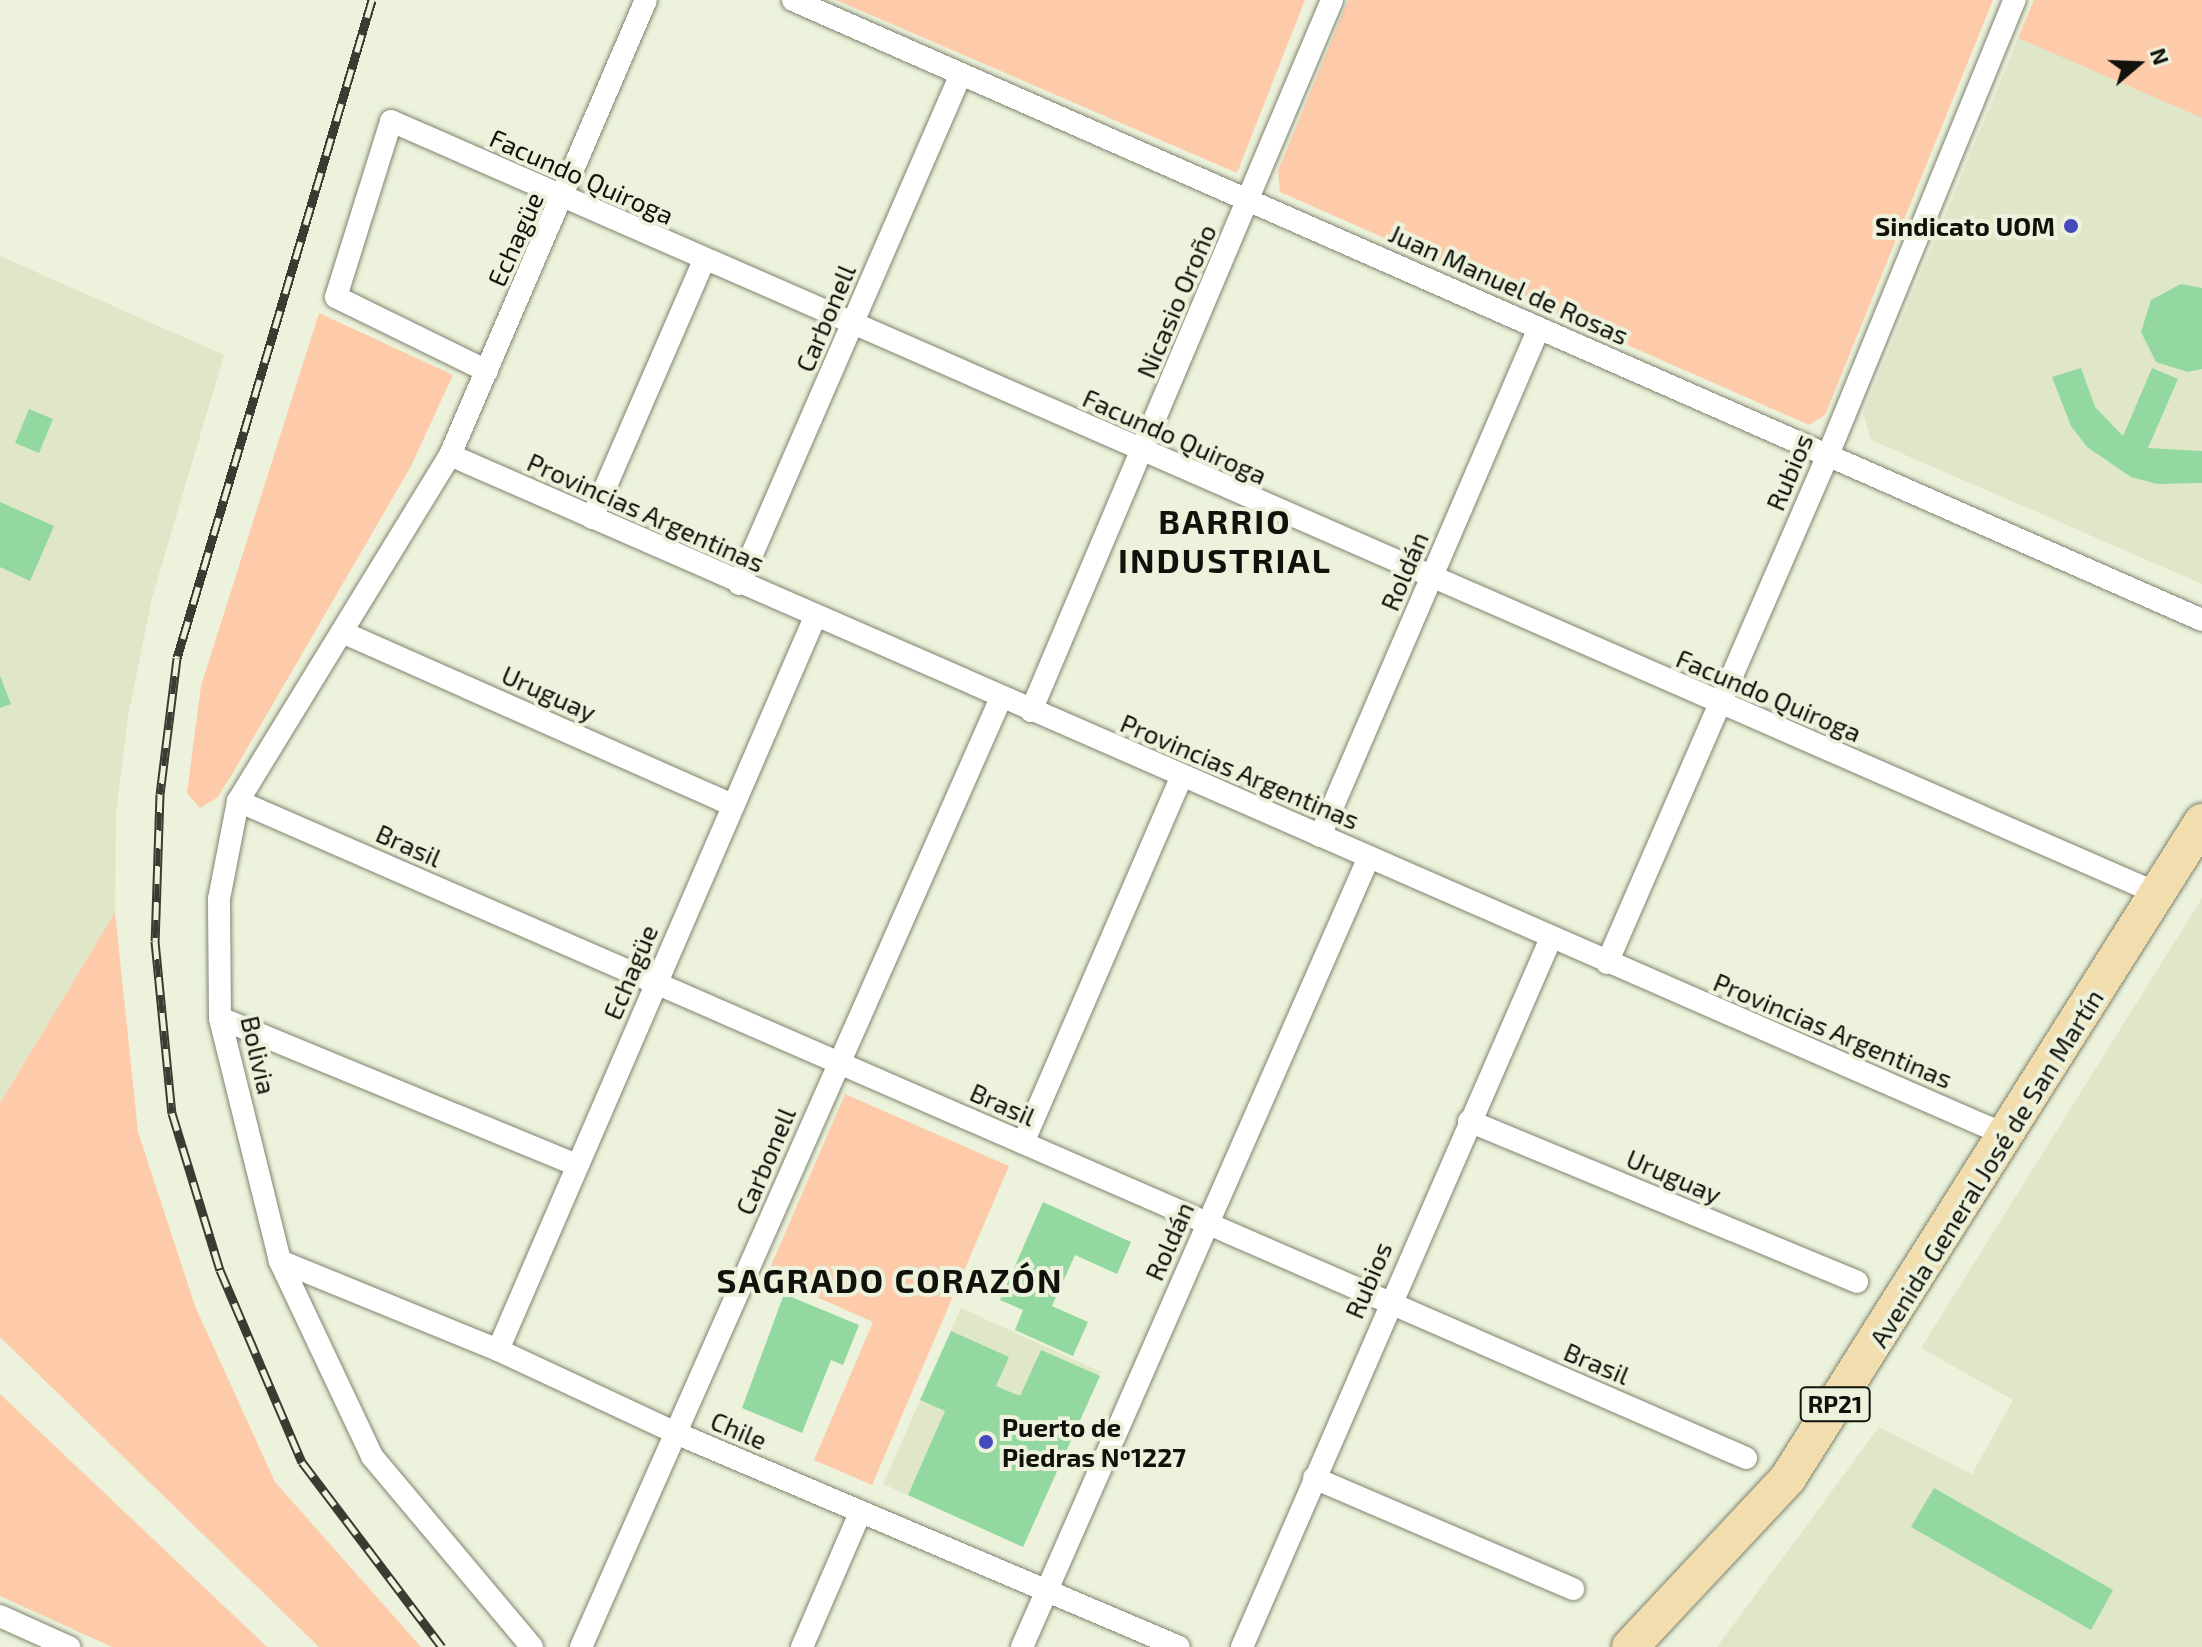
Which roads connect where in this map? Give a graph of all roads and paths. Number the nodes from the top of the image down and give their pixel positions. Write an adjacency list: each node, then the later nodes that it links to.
1 (646, 0): 6 (street, Echagüe)
2 (793, 0): 5 (street, Juan Manuel de Rosas)
3 (1332, 0): 7 (street, Nicasio Oroño)
4 (2015, 0): 14 (street, Rubios)
5 (961, 74): 7 (street, Juan Manuel de Rosas); 9 (street, Carbonell)
6 (564, 199): 8 (street, Facundo Quiroga); 11 (street, Echagüe); 11 (street, Facundo Quiroga)
7 (1250, 201): 10 (street, Juan Manuel de Rosas); 12 (street, Nicasio Oroño)
8 (704, 261): 9 (street, Facundo Quiroga); 15 (street)
9 (853, 326): 12 (street, Facundo Quiroga); 17 (street, Carbonell)
10 (1539, 328): 14 (street, Juan Manuel de Rosas); 16 (street, Roldán)
11 (487, 371): 13 (street, Echagüe)
12 (1142, 452): 16 (street, Facundo Quiroga); 23 (street, Nicasio Oroño)
13 (450, 455): 15 (street, Provincias Argentinas); 20 (street, Bolivia)
14 (1828, 455): 19 (street, Juan Manuel de Rosas); 22 (street, Rubios)
15 (592, 518): 17 (street, Provincias Argentinas)
16 (1431, 579): 22 (street, Facundo Quiroga); 28 (street, Roldán)
17 (739, 584): 18 (street, Provincias Argentinas)
18 (815, 617): 21 (street, Provincias Argentinas); 26 (street, Echagüe)
19 (2202, 620)
20 (342, 632): 25 (street, Bolivia); 26 (street, Uruguay)
21 (1001, 698): 23 (street, Provincias Argentinas); 35 (street, Carbonell)
22 (1719, 703): 30 (street, Facundo Quiroga); 32 (street, Rubios)
23 (1031, 711): 24 (street, Provincias Argentinas)
24 (1182, 776): 28 (street, Provincias Argentinas); 38 (street)
25 (238, 801): 33 (street, Brasil); 34 (street, Bolivia)
26 (733, 805): 33 (street, Echagüe)
27 (2202, 822): 30 (main road, Avenida General José de San Martín / RP21)
28 (1320, 836): 29 (street, Provincias Argentinas)
29 (1369, 857): 31 (street, Provincias Argentinas); 40 (street, Roldán)
30 (2159, 894): 37 (main road, Avenida General José de San Martín / RP21)
31 (1551, 938): 32 (street, Provincias Argentinas); 36 (street, Rubios)
32 (1607, 963): 37 (street, Provincias Argentinas)
33 (656, 983): 35 (street, Brasil); 39 (street, Echagüe)
34 (220, 1018): 39 (street); 41 (street, Bolivia)
35 (839, 1063): 38 (street, Brasil); 45 (street, Carbonell)
36 (1469, 1121): 42 (street, Uruguay); 43 (street, Rubios)
37 (2008, 1136): 59 (main road, Avenida General José de San Martín / RP21)
38 (1023, 1143): 40 (street, Brasil)
39 (577, 1165): 44 (street, Echagüe)
40 (1208, 1223): 43 (street, Brasil); 49 (street, Roldán)
41 (280, 1261): 44 (street, Chile); 53 (street, Bolivia)
42 (1857, 1282)
43 (1388, 1304): 46 (street, Brasil); 47 (street, Rubios)
44 (498, 1350): 45 (street, Chile)
45 (678, 1434): 48 (street, Chile); 54 (street, Carbonell)
46 (1746, 1458)
47 (1314, 1478): 50 (street); 58 (street, Rubios)
48 (860, 1513): 49 (street, Chile); 55 (street)
49 (1047, 1589): 56 (street, Roldán); 57 (street, Chile)
50 (1573, 1589)
51 (0, 1616): 52 (street)
52 (57, 1645)
53 (532, 1647)
54 (581, 1647)
55 (802, 1647)
56 (1022, 1647)
57 (1179, 1647)
58 (1242, 1647)
59 (1630, 1647)

